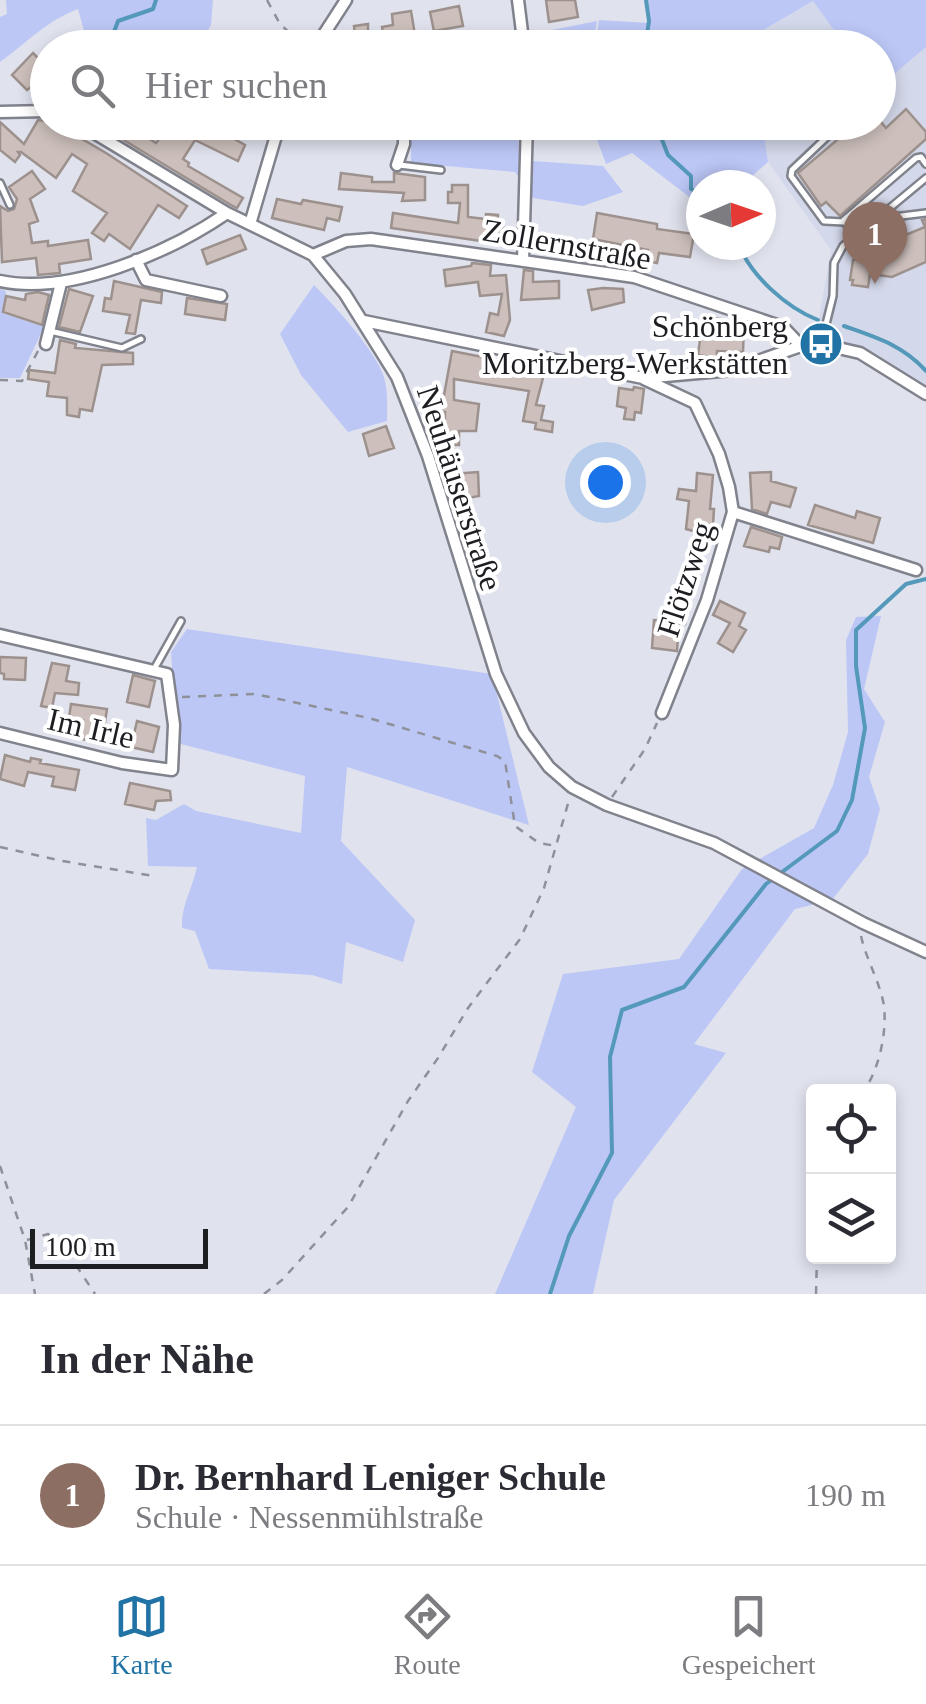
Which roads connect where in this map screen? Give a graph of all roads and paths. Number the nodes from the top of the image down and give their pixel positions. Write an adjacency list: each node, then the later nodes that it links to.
1 (267, 0): 4 (path)
2 (346, 0): 5 (street)
3 (518, 0): 6 (street)
4 (286, 30)
5 (327, 30)
6 (522, 30)
7 (30, 111): 8 (street)
8 (0, 112)
9 (106, 140): 21 (street, Neuhäuserstraße)
10 (275, 140): 25 (street)
11 (404, 140): 16 (street)
12 (527, 140): 29 (street)
13 (824, 140): 24 (lane)
14 (924, 154): 15 (lane); 24 (lane)
15 (926, 164)
16 (397, 165): 17 (lane)
17 (441, 170)
18 (926, 178): 23 (lane)
19 (0, 183): 20 (lane)
20 (10, 205)
21 (227, 213): 25 (street, Neuhäuserstraße); 28 (street)
22 (926, 213): 23 (lane)
23 (877, 218): 26 (lane)
24 (844, 222): 26 (lane)
25 (250, 224): 27 (street, Neuhäuserstraße)
26 (854, 238): 35 (lane)
27 (313, 255): 29 (street, Zollernstraße); 33 (street, Neuhäuserstraße)
28 (136, 260): 31 (street); 32 (street)
29 (523, 261): 38 (street, Zollernstraße)
30 (0, 282): 31 (street)
31 (61, 283): 34 (street)
32 (220, 296)
33 (364, 320): 40 (street); 52 (street, Neuhäuserstraße)
34 (50, 331): 36 (lane); 37 (street)
35 (822, 338): 38 (street); 42 (street)
36 (141, 339)
37 (46, 344): 41 (path)
38 (801, 346): 39 (street)
39 (684, 374): 40 (street); 43 (street, Flötzweg)
40 (643, 378): 43 (street)
41 (0, 380)
42 (926, 394)
43 (695, 403): 44 (street, Flötzweg)
44 (732, 512): 45 (street); 50 (street, Flötzweg)
45 (916, 570)
46 (181, 621): 48 (lane)
47 (0, 635): 48 (street)
48 (153, 671): 49 (street)
49 (170, 698): 51 (street, Im Irle); 55 (path)
50 (662, 713): 53 (path)
51 (0, 732)
52 (572, 787): 53 (street, Neuhäuserstraße); 55 (path)
53 (607, 806): 57 (street, Neuhäuserstraße)
54 (0, 847): 56 (path)
55 (558, 847): 65 (path)
56 (154, 876)
57 (862, 923): 58 (street, Neuhäuserstraße); 59 (path)
58 (926, 952)
59 (869, 1084)
60 (0, 1166): 61 (path)
61 (25, 1240): 63 (path); 64 (path)
62 (818, 1264): 66 (path)
63 (36, 1294)
64 (95, 1294)
65 (264, 1294)
66 (816, 1294)

